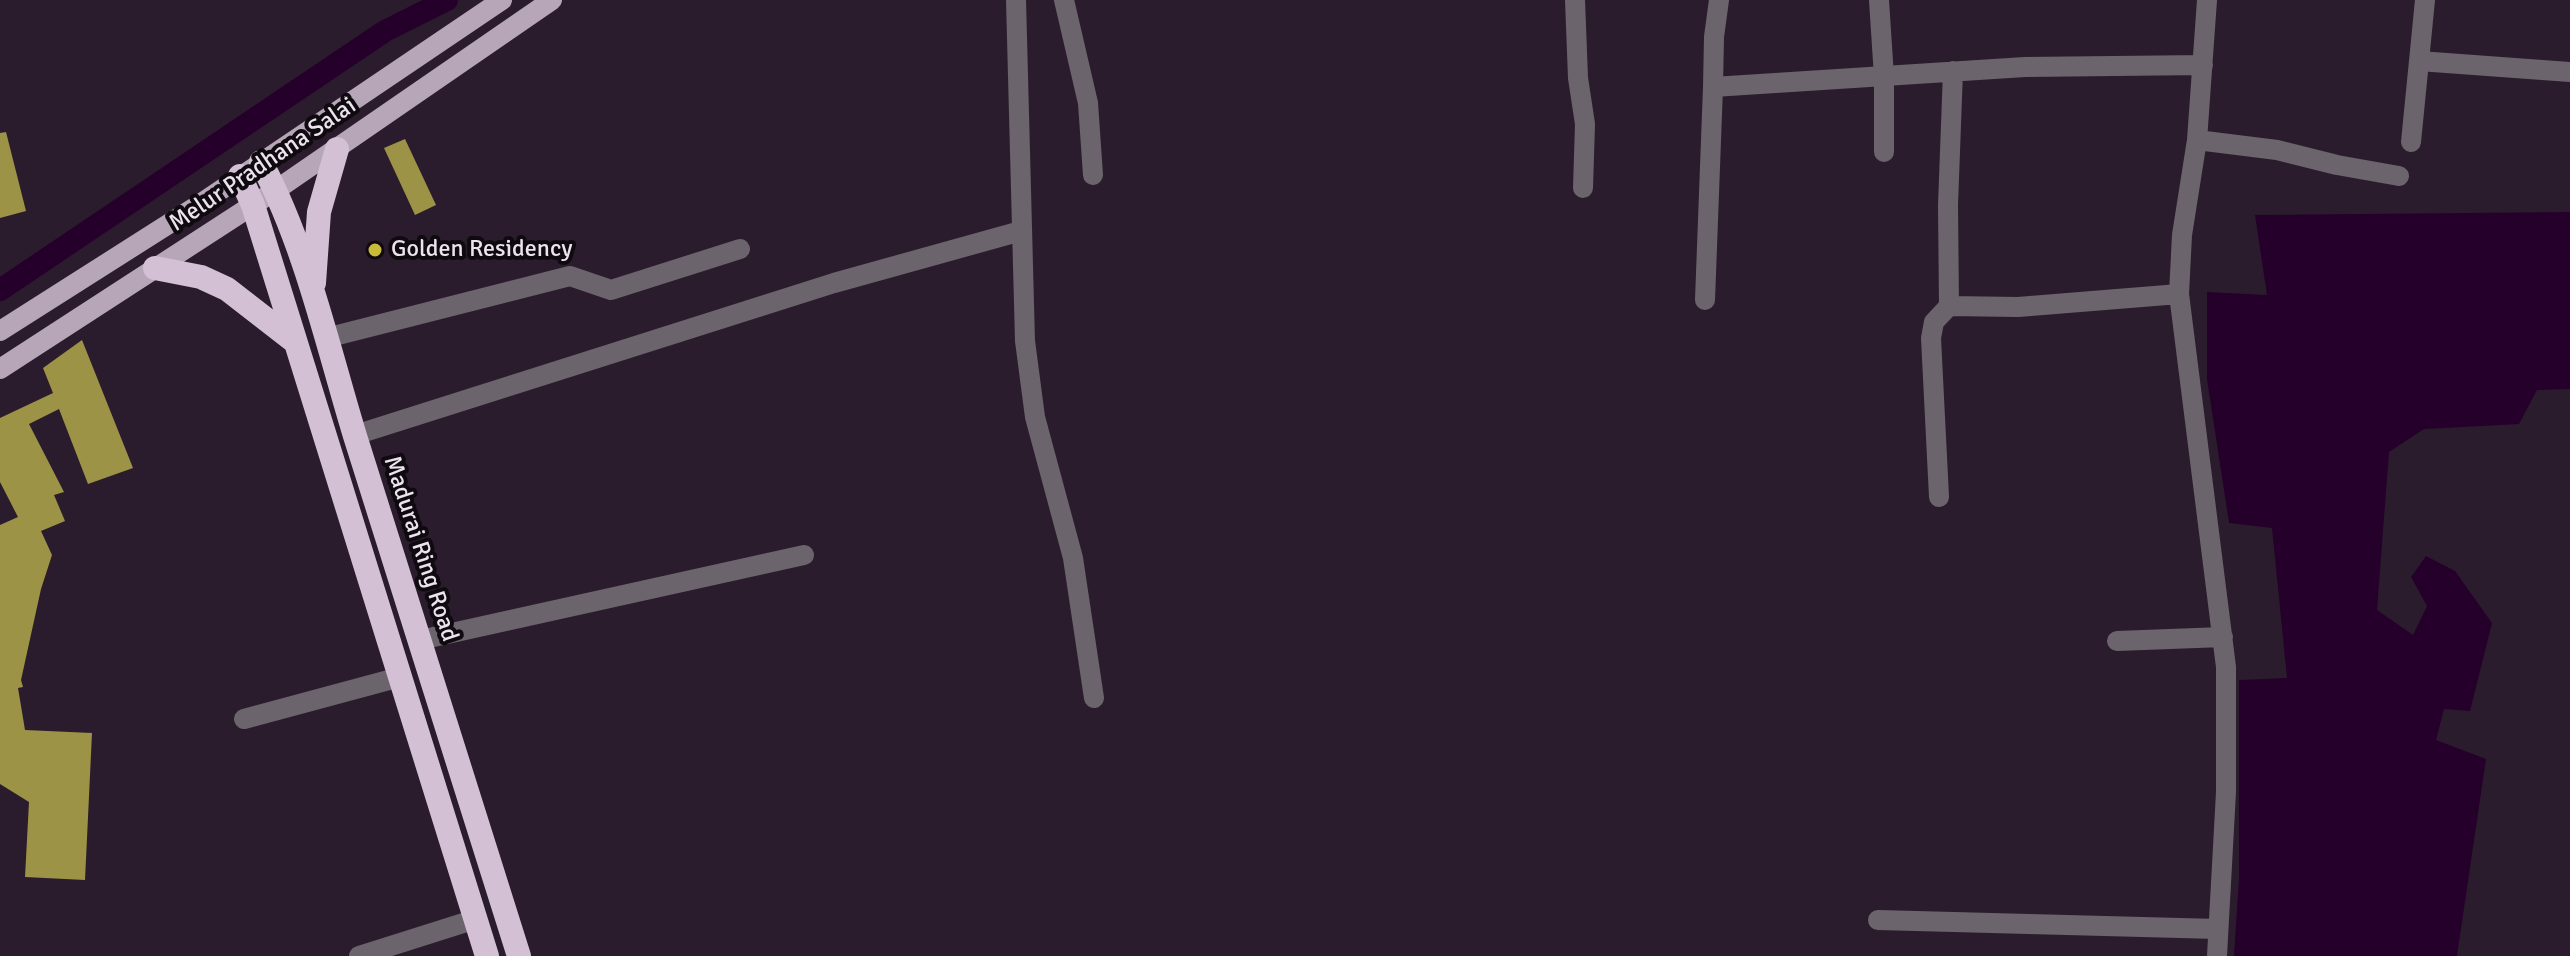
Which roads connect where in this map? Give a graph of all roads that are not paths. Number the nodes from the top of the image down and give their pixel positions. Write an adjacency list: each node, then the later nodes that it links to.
1 (502, 0): 20 (main road, Melur Pradhana Salai)
2 (552, 0): 18 (main road, Melur Pradhana Salai)
3 (1016, 0): 26 (street)
4 (1064, 0): 21 (street)
5 (1575, 0): 23 (street)
6 (1719, 0): 15 (street)
7 (1879, 0): 14 (street)
8 (2207, 0): 11 (street)
9 (2425, 0): 10 (street)
10 (2419, 61): 13 (street); 17 (street)
11 (2203, 65): 12 (street); 16 (street)
12 (1953, 71): 14 (street); 32 (street)
13 (2570, 72)
14 (1884, 77): 15 (street); 19 (street)
15 (1713, 87): 31 (street)
16 (2197, 140): 22 (street); 30 (street)
17 (2411, 142)
18 (337, 149): 24 (main road, Melur Pradhana Salai); 29 (highway)
19 (1884, 152)
20 (250, 169): 24 (highway, Madurai Ring Road); 25 (highway); 33 (main road, Melur Pradhana Salai)
21 (1093, 175)
22 (2399, 176)
23 (1583, 188)
24 (276, 190): 25 (main road, Melur Pradhana Salai); 29 (highway, Madurai Ring Road)
25 (253, 205): 28 (main road, Melur Pradhana Salai); 35 (highway)
26 (1021, 231): 37 (street); 44 (street)
27 (740, 249): 34 (street)
28 (155, 268): 35 (highway); 36 (main road, Melur Pradhana Salai)
29 (313, 294): 34 (highway, Madurai Ring Road)
30 (2179, 294): 32 (street); 40 (street)
31 (1705, 300)
32 (1949, 306): 38 (street)
33 (0, 331)
34 (326, 338): 37 (highway, Madurai Ring Road)
35 (294, 341): 43 (highway)
36 (0, 369)
37 (355, 435): 41 (highway, Madurai Ring Road)
38 (1939, 497)
39 (804, 555): 41 (street)
40 (2223, 637): 42 (street); 48 (street)
41 (420, 640): 51 (highway, Madurai Ring Road)
42 (2117, 641)
43 (400, 677): 45 (street); 46 (highway)
44 (1094, 698)
45 (244, 719)
46 (476, 919): 49 (street); 50 (highway)
47 (1878, 920): 48 (street)
48 (2218, 929): 52 (street)
49 (359, 956)
50 (487, 956)
51 (519, 956)
52 (2217, 956)

